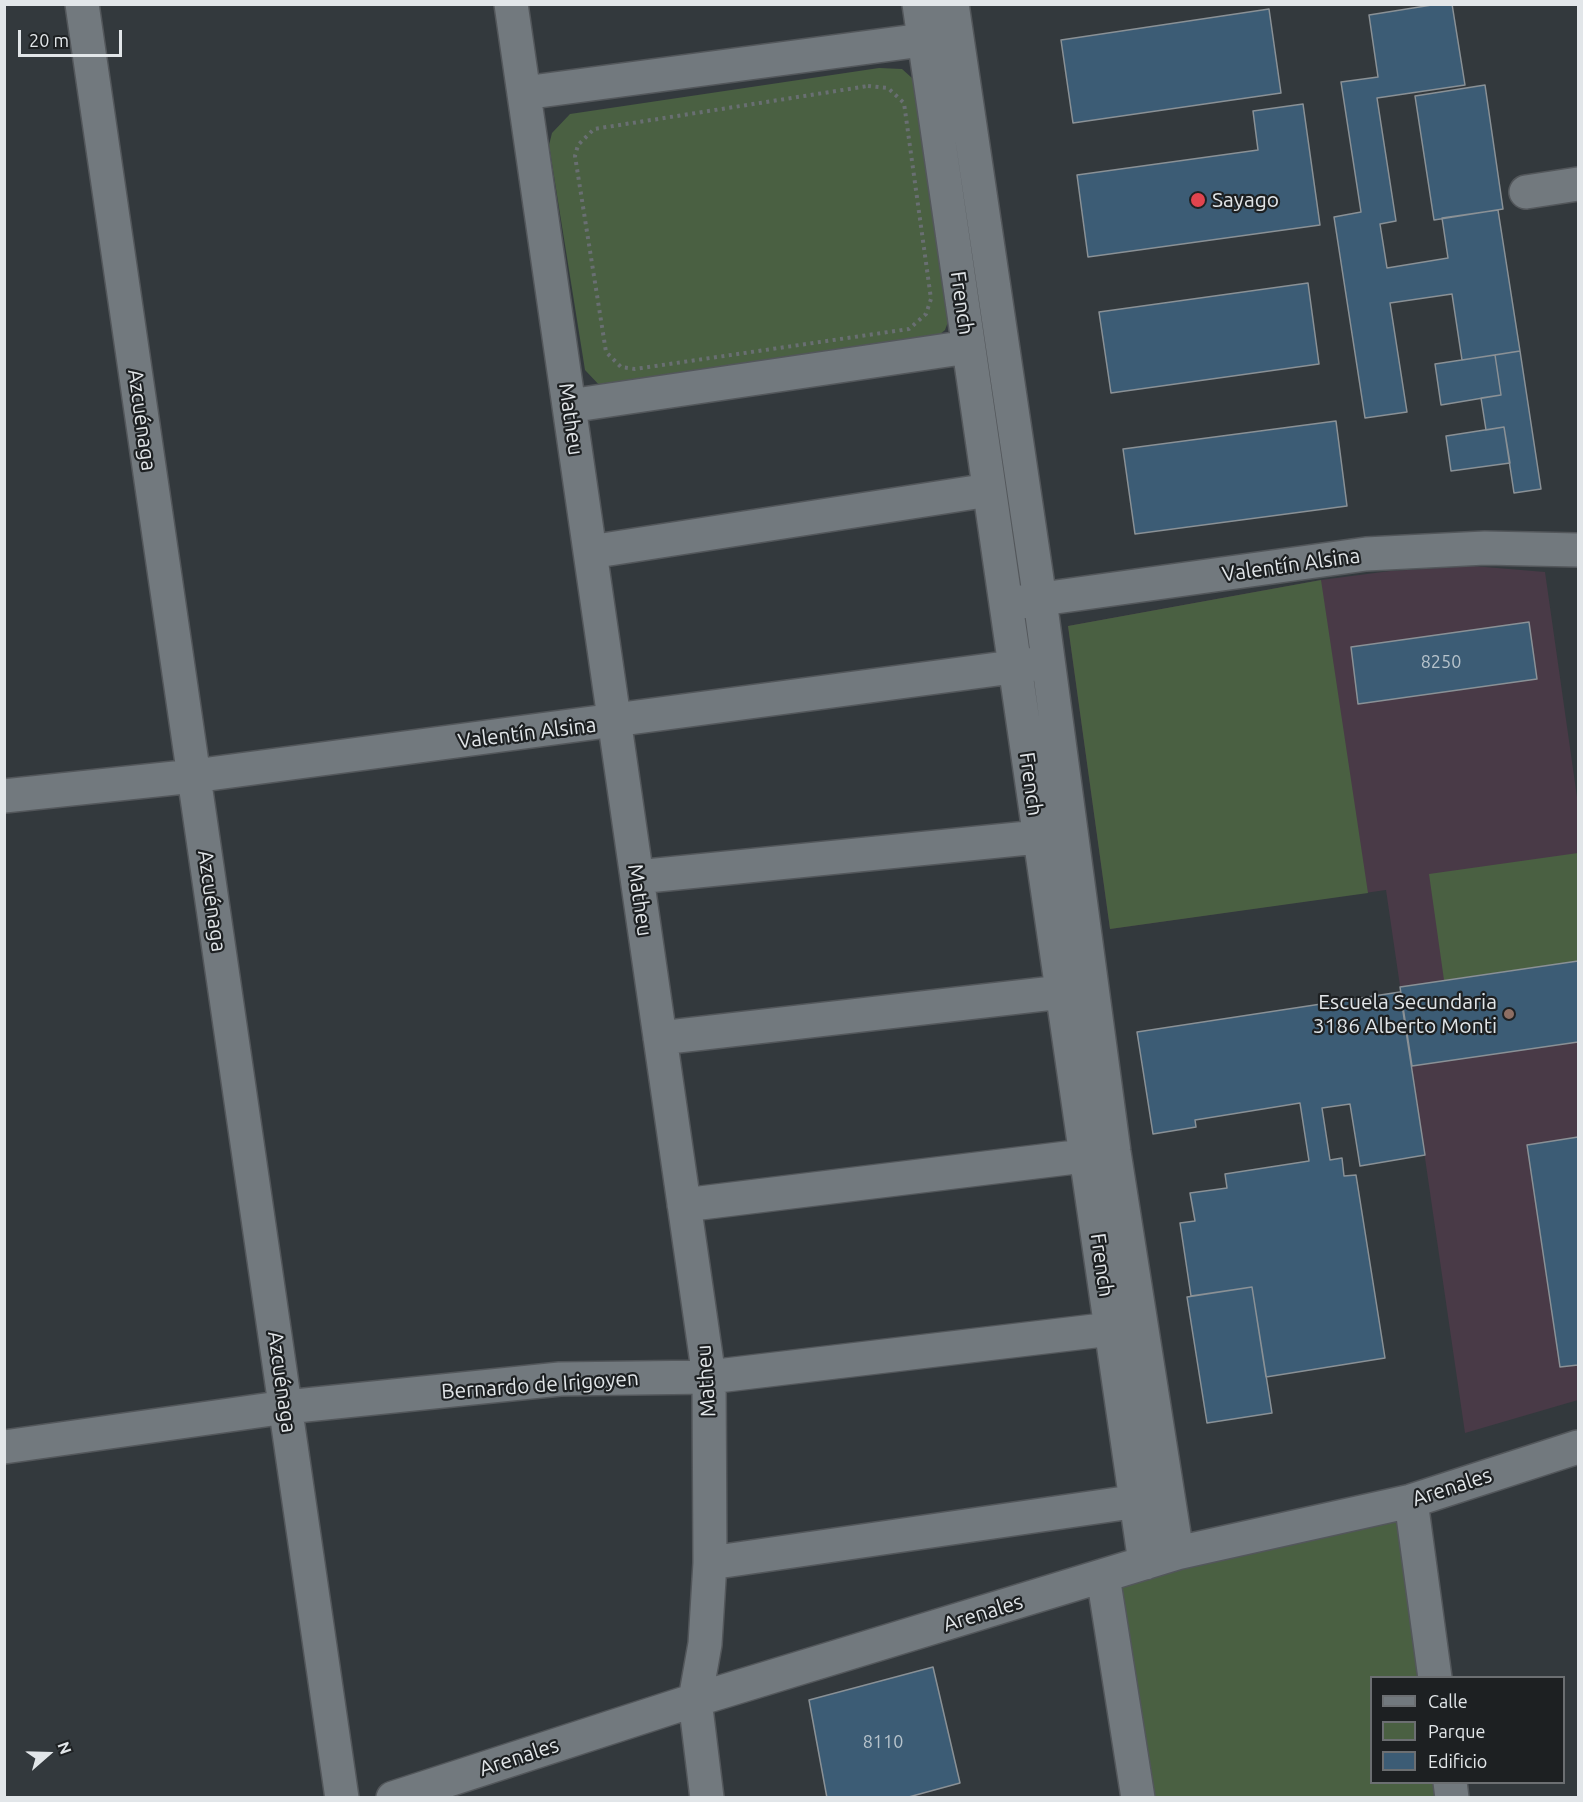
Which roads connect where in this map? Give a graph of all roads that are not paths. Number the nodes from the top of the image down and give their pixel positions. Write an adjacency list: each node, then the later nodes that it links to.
1 (82, 4): 19 (street, Azcuénaga)
2 (511, 4): 6 (street, Matheu)
3 (918, 4): 5 (street, French)
4 (954, 20): 5 (street); 14 (street, French)
5 (924, 40): 6 (street); 9 (street, French)
6 (524, 93): 10 (street, Matheu)
7 (1578, 184): 8 (street)
8 (1526, 192)
9 (968, 347): 10 (street); 11 (street, French)
10 (569, 406): 13 (street, Matheu)
11 (989, 490): 13 (street); 15 (street, French)
12 (1578, 550): 14 (street, Valentín Alsina)
13 (590, 552): 18 (street, Matheu)
14 (1040, 600): 15 (street, Valentín Alsina); 16 (street, French)
15 (1006, 604): 17 (street, French)
16 (1048, 662): 17 (street, Valentín Alsina); 25 (street, French)
17 (1015, 667): 18 (street, Valentín Alsina); 21 (street, French)
18 (614, 721): 19 (street, Valentín Alsina); 22 (street, Matheu)
19 (194, 776): 20 (street, Valentín Alsina); 29 (street, Azcuénaga)
20 (4, 796)
21 (1038, 837): 22 (street); 23 (street, French)
22 (637, 877): 24 (street, Matheu)
23 (1062, 992): 24 (street); 25 (street, French)
24 (660, 1038): 26 (street, Matheu)
25 (1100, 1154): 26 (street); 27 (street, French); 32 (street, French)
26 (684, 1205): 28 (street, Matheu)
27 (1111, 1329): 28 (street, Bernardo de Irigoyen); 32 (street, French)
28 (709, 1377): 29 (street, Bernardo de Irigoyen); 35 (street, Matheu)
29 (286, 1407): 31 (street, Bernardo de Irigoyen); 40 (street, Azcuénaga)
30 (1578, 1447): 33 (street, Arenales)
31 (4, 1448)
32 (1152, 1499): 34 (street, French); 35 (street); 36 (street, French)
33 (1411, 1502): 34 (street, Arenales); 38 (street)
34 (1177, 1553): 36 (street, Arenales)
35 (710, 1563): 39 (street, Matheu)
36 (1145, 1563): 37 (street, Arenales)
37 (1103, 1576): 39 (street, Arenales); 43 (street)
38 (1435, 1676)
39 (695, 1700): 41 (street, Arenales); 42 (street, Matheu)
40 (342, 1797)
41 (393, 1797)
42 (707, 1797)
43 (1138, 1797)

